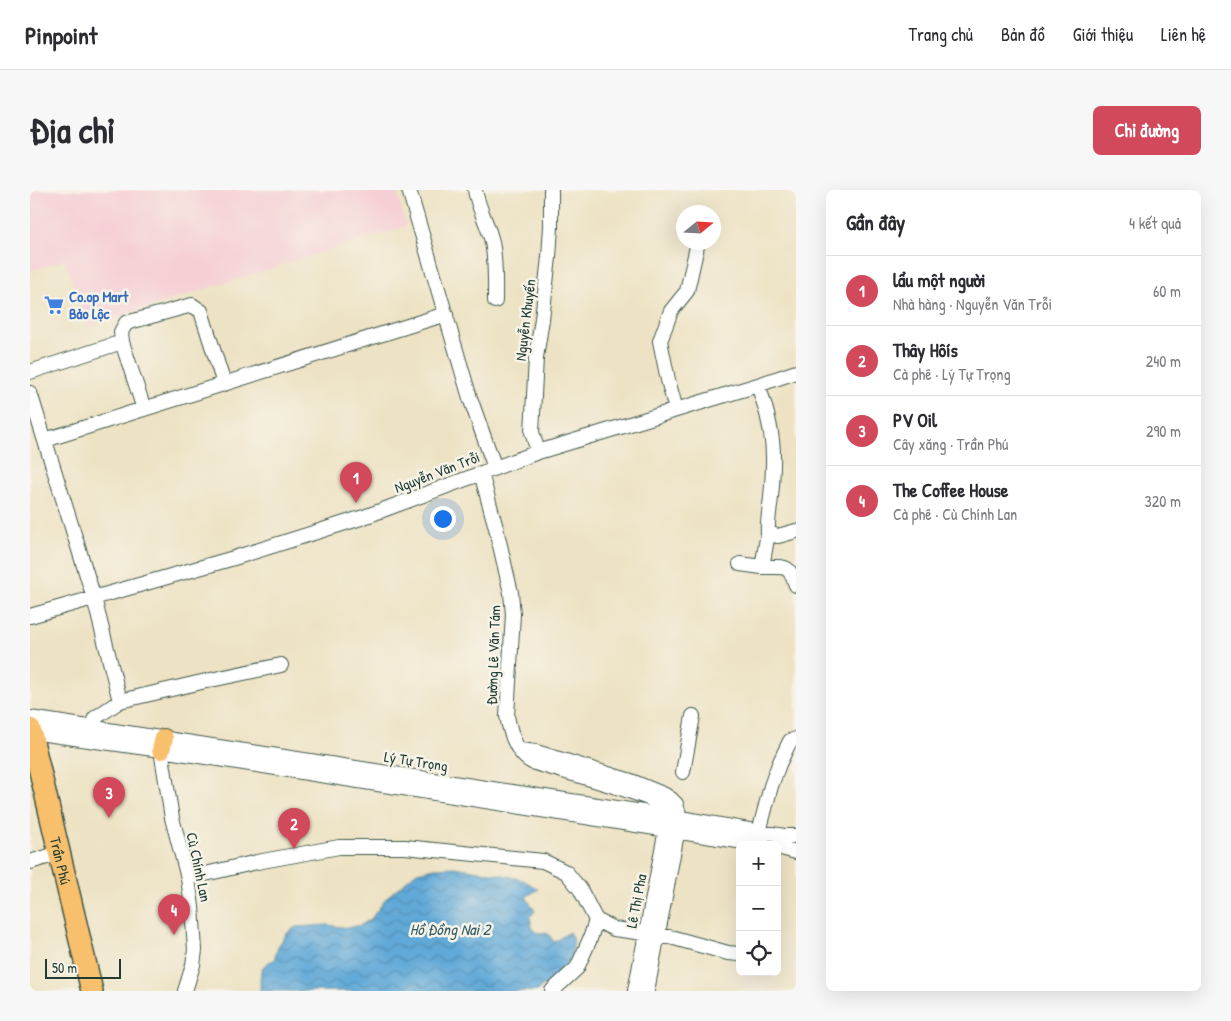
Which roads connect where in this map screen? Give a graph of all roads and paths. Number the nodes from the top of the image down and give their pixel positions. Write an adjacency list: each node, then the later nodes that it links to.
1 (409, 190): 6 (street)
2 (475, 190): 5 (street)
3 (551, 190): 16 (street, Nguyễn Khuyến)
4 (696, 250): 14 (street)
5 (495, 301)
6 (446, 314): 10 (street); 17 (street)
7 (122, 342): 8 (street); 10 (street); 13 (street)
8 (30, 372)
9 (796, 372): 11 (street, Nguyễn Văn Trỗi)
10 (224, 384): 13 (street)
11 (758, 385): 14 (street, Nguyễn Văn Trỗi); 20 (street)
12 (30, 393): 15 (street)
13 (144, 409): 15 (street)
14 (676, 410): 16 (street, Nguyễn Văn Trỗi)
15 (45, 440): 24 (street)
16 (538, 452): 17 (street, Nguyễn Văn Trỗi)
17 (495, 468): 18 (street, Nguyễn Văn Trỗi)
18 (481, 473): 24 (street, Nguyễn Văn Trỗi); 34 (street, Đường Lê Văn Tám)
19 (796, 531): 20 (street)
20 (768, 533): 22 (street)
21 (740, 564): 22 (street)
22 (762, 567): 23 (street)
23 (796, 585)
24 (94, 598): 25 (street, Nguyễn Văn Trỗi); 27 (street)
25 (30, 616)
26 (282, 665): 27 (street)
27 (120, 701): 29 (street)
28 (692, 716): 33 (street)
29 (91, 727): 30 (street, Lý Tự Trọng); 32 (street, Lý Tự Trọng)
30 (31, 731): 32 (street, Lý Tự Trọng); 39 (highway, Trần Phú)
31 (796, 739): 36 (street)
32 (163, 744): 34 (street, Lý Tự Trọng); 41 (street, Cù Chính Lan)
33 (683, 772)
34 (673, 824): 36 (street, Lý Tự Trọng); 43 (street, Lê Thị Pha)
35 (796, 836): 36 (street, Lý Tự Trọng)
36 (761, 838)
37 (781, 848): 38 (street)
38 (796, 852)
39 (60, 853): 40 (street); 45 (highway, Trần Phú)
40 (30, 862)
41 (188, 878): 42 (street); 46 (street, Cù Chính Lan)
42 (596, 920): 43 (street); 47 (street)
43 (652, 934): 44 (street); 48 (street, Lê Thị Pha); 49 (street)
44 (736, 954)
45 (92, 991)
46 (185, 991)
47 (552, 991)
48 (635, 991)
49 (647, 991)

